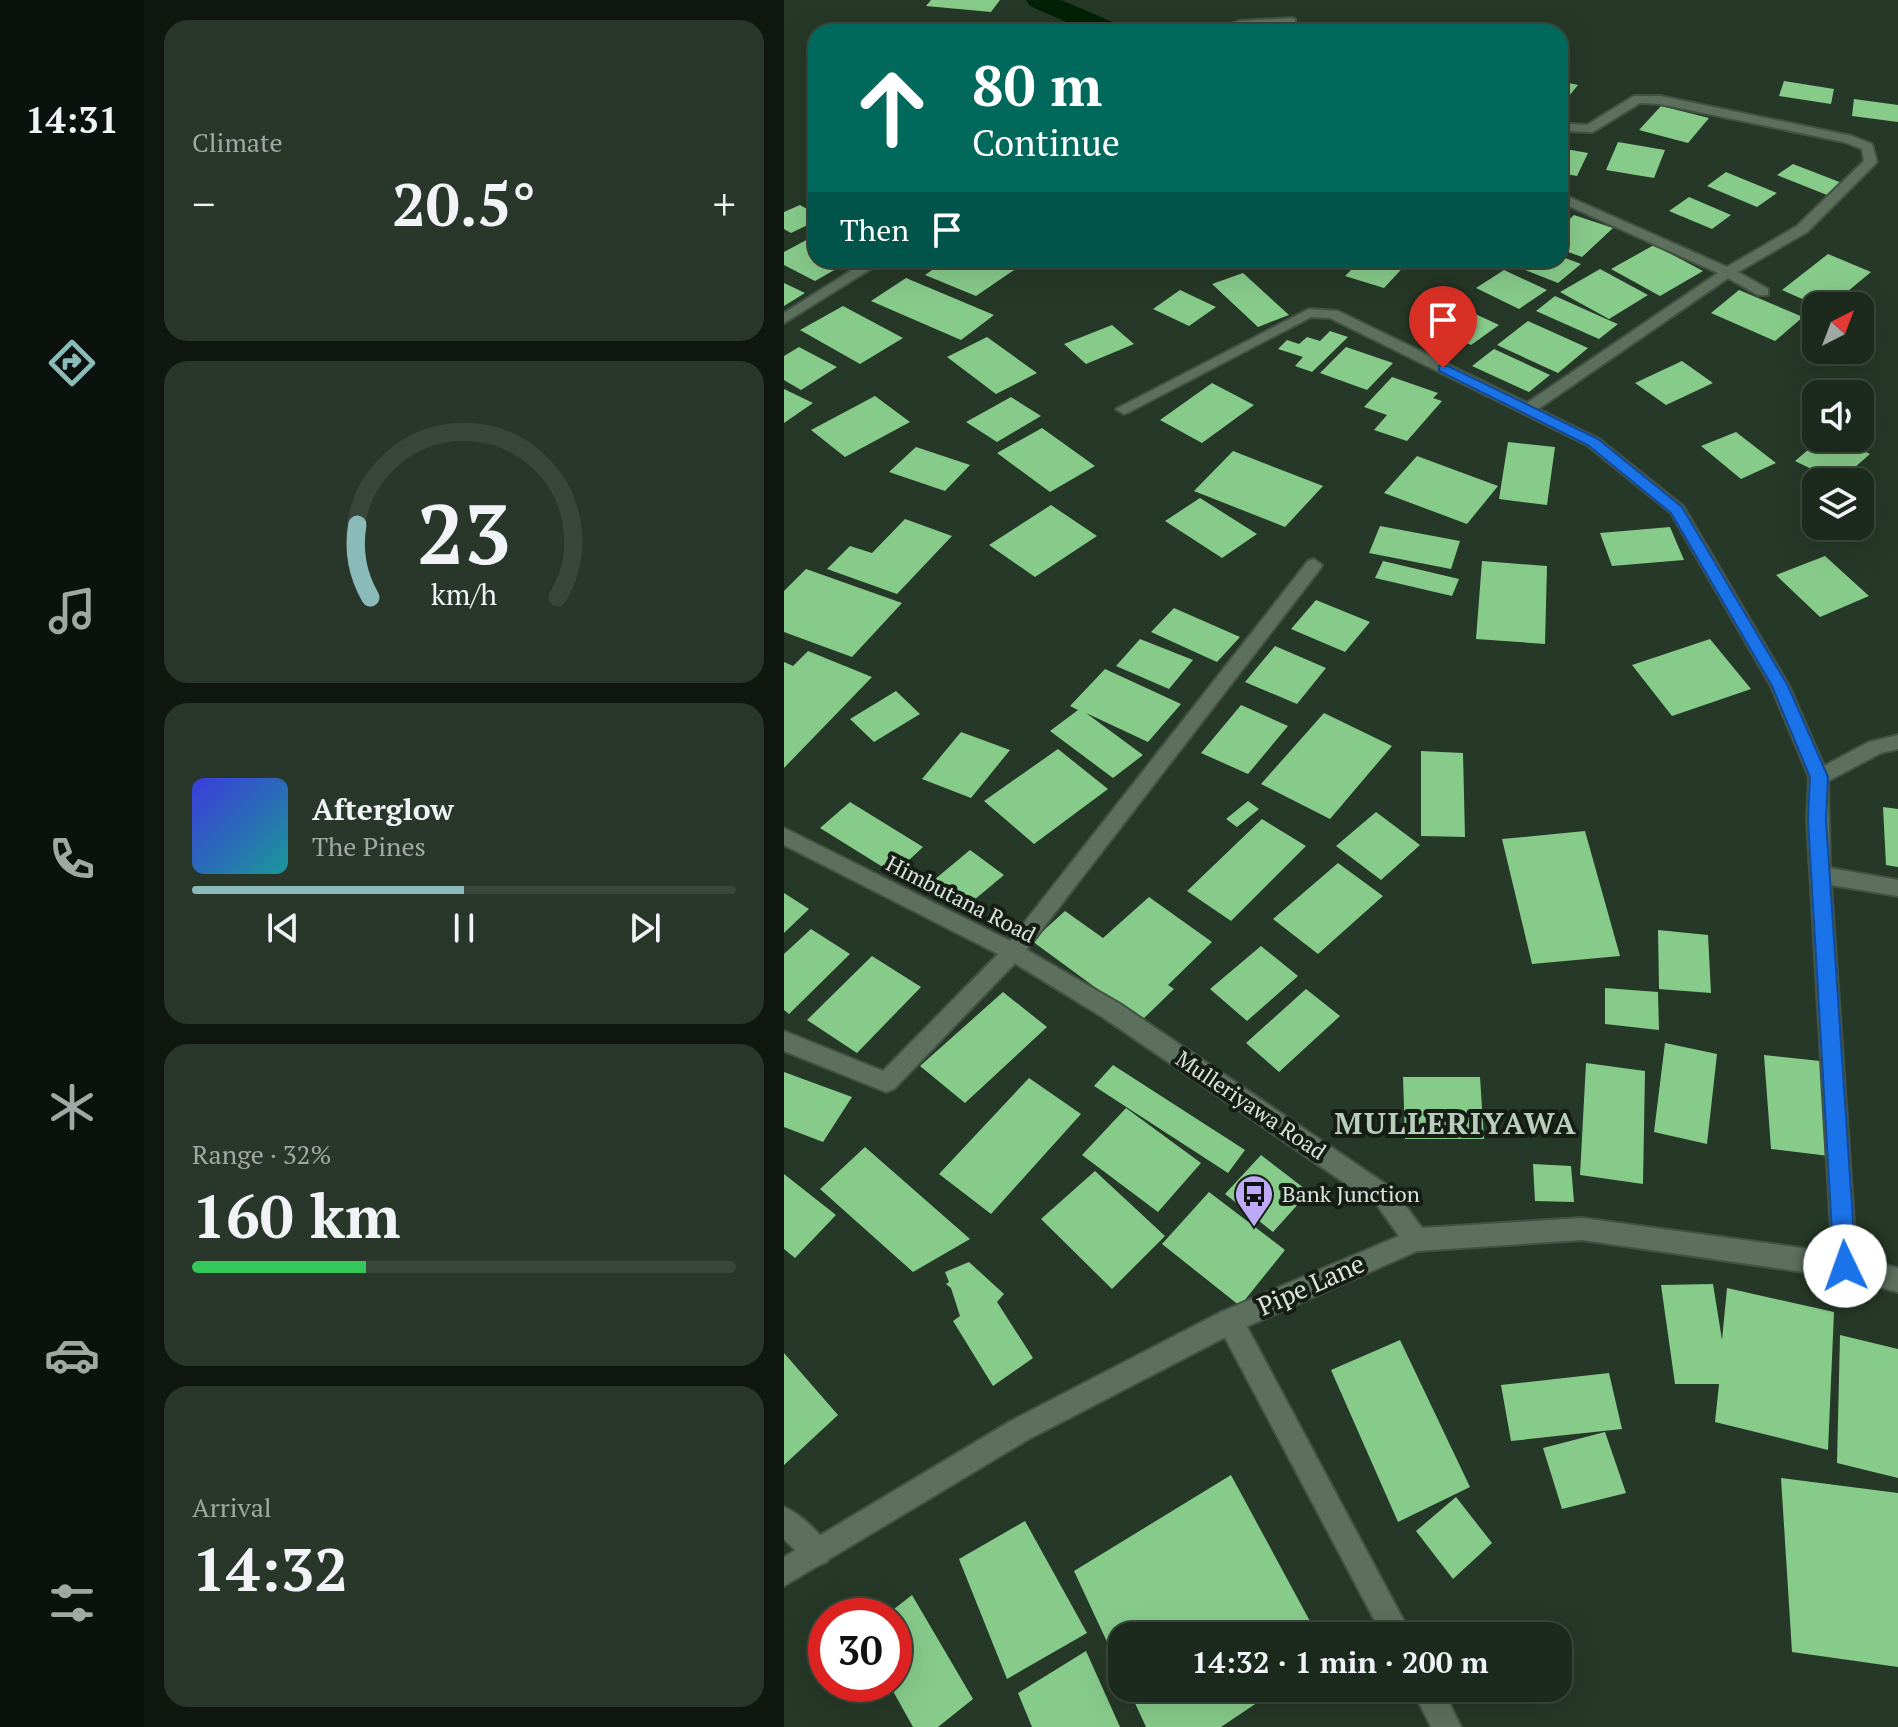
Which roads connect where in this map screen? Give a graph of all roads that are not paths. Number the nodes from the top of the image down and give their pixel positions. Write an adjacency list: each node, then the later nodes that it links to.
1 (1291, 21): 2 (street)
2 (1239, 24)
3 (1568, 128): 6 (street)
4 (1568, 201): 6 (street)
5 (865, 268): 8 (street)
6 (1728, 272): 7 (street); 10 (street)
7 (1763, 292)
8 (784, 319)
9 (1124, 409): 10 (street)
10 (1527, 410): 13 (street)
11 (1314, 565): 17 (street)
12 (1898, 742): 13 (street)
13 (1819, 777): 15 (street)
14 (784, 836): 17 (street, Himbutana Road)
15 (1823, 875): 16 (street); 21 (street)
16 (1898, 888)
17 (1013, 952): 18 (street, Himbutana Road); 19 (street)
18 (1112, 1011): 20 (street, Mulleriyawa Road)
19 (784, 1041)
20 (1416, 1240): 21 (street, Pipe Lane); 23 (street, Pipe Lane)
21 (1845, 1266): 22 (street, Pipe Lane)
22 (1898, 1280)
23 (1230, 1321): 25 (street, Pipe Lane); 27 (street)
24 (784, 1520): 25 (street)
25 (817, 1552): 26 (street, Pipe Lane)
26 (784, 1572)
27 (1391, 1622)
28 (1434, 1702): 29 (street)
29 (1447, 1727)

